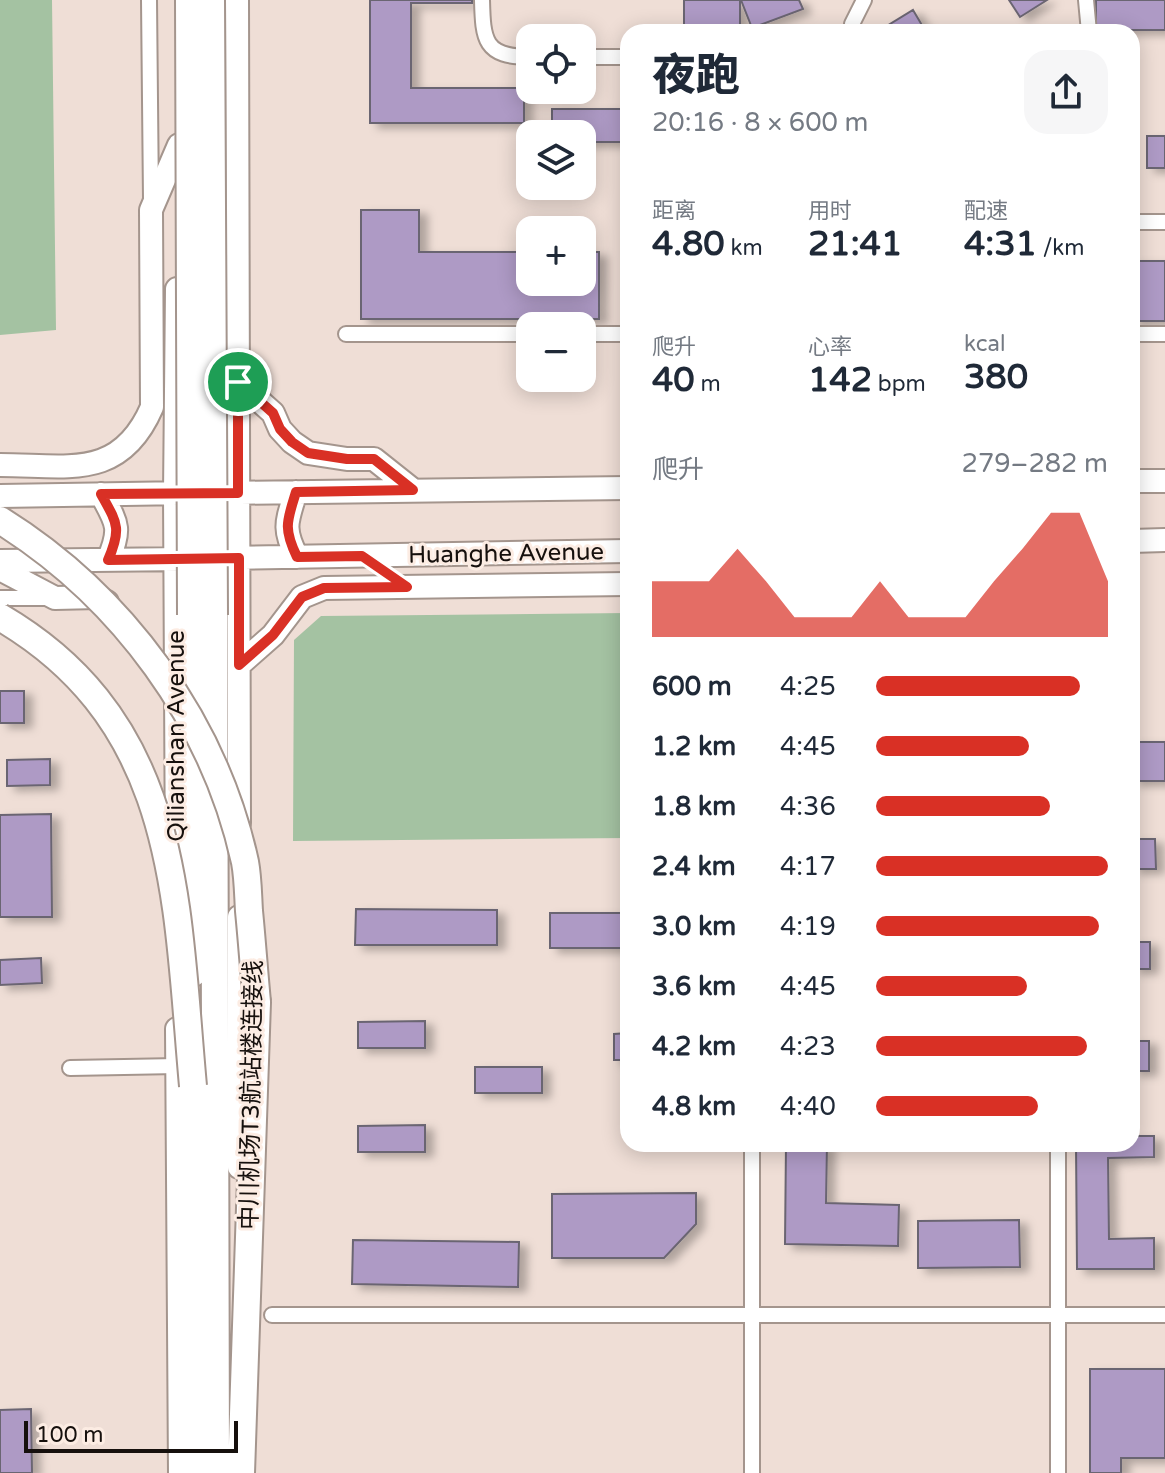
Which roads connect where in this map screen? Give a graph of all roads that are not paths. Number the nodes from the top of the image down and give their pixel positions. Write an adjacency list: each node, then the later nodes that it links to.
1 (149, 0): 15 (street)
2 (177, 0): 14 (main road, Qilianshan Avenue)
3 (189, 0): 55 (highway, bridge)
4 (211, 0): 64 (highway, bridge)
5 (237, 0): 24 (main road)
6 (482, 0): 11 (street)
7 (864, 0): 9 (street)
8 (1086, 0): 10 (street)
9 (852, 24)
10 (1088, 24)
11 (516, 56)
12 (596, 57): 13 (street)
13 (620, 57)
14 (179, 145): 15 (main road); 31 (main road, Qilianshan Avenue)
15 (151, 210): 25 (main road)
16 (1140, 222): 17 (street)
17 (1165, 222)
18 (346, 334): 19 (street)
19 (516, 334)
20 (596, 334): 21 (street)
21 (620, 334)
22 (1140, 334): 23 (street)
23 (1165, 334)
24 (238, 382): 29 (main road); 32 (main road)
25 (1, 465): 34 (main road)
26 (1140, 481): 27 (main road)
27 (1165, 481)
28 (620, 488): 29 (main road)
29 (413, 490): 30 (main road)
30 (296, 492): 32 (main road); 41 (main road)
31 (175, 493): 32 (main road); 33 (main road); 43 (main road, Qilianshan Avenue)
32 (238, 493): 42 (main road)
33 (101, 494): 34 (main road); 44 (main road)
34 (68, 495): 35 (main road)
35 (0, 496)
36 (0, 520): 65 (highway, 中川机场T3航站楼连接线, bridge)
37 (1165, 540): 38 (main road)
38 (1140, 541)
39 (620, 551): 40 (main road, Huanghe Avenue)
40 (362, 556): 41 (main road, Huanghe Avenue); 48 (main road)
41 (297, 557): 42 (main road, Huanghe Avenue)
42 (239, 558): 43 (main road, Huanghe Avenue); 53 (main road)
43 (175, 559): 44 (main road, Huanghe Avenue); 55 (main road, Qilianshan Avenue)
44 (108, 560): 45 (main road, Huanghe Avenue)
45 (0, 561)
46 (0, 569): 50 (main road)
47 (620, 584): 48 (main road)
48 (407, 587): 53 (main road)
49 (0, 598): 50 (street)
50 (55, 598): 52 (main road)
51 (0, 617): 55 (highway, bridge)
52 (145, 658)
53 (239, 665): 65 (main road)
54 (70, 1068): 55 (street)
55 (185, 1076): 62 (main road, Qilianshan Avenue); 63 (highway)
56 (752, 1152): 59 (street)
57 (1058, 1152): 60 (street)
58 (272, 1315): 59 (street)
59 (754, 1315): 60 (street); 66 (street)
60 (1058, 1315): 61 (street); 67 (street)
61 (1165, 1315)
62 (180, 1473)
63 (195, 1473)
64 (216, 1473)
65 (240, 1473)
66 (752, 1473)
67 (1058, 1473)

